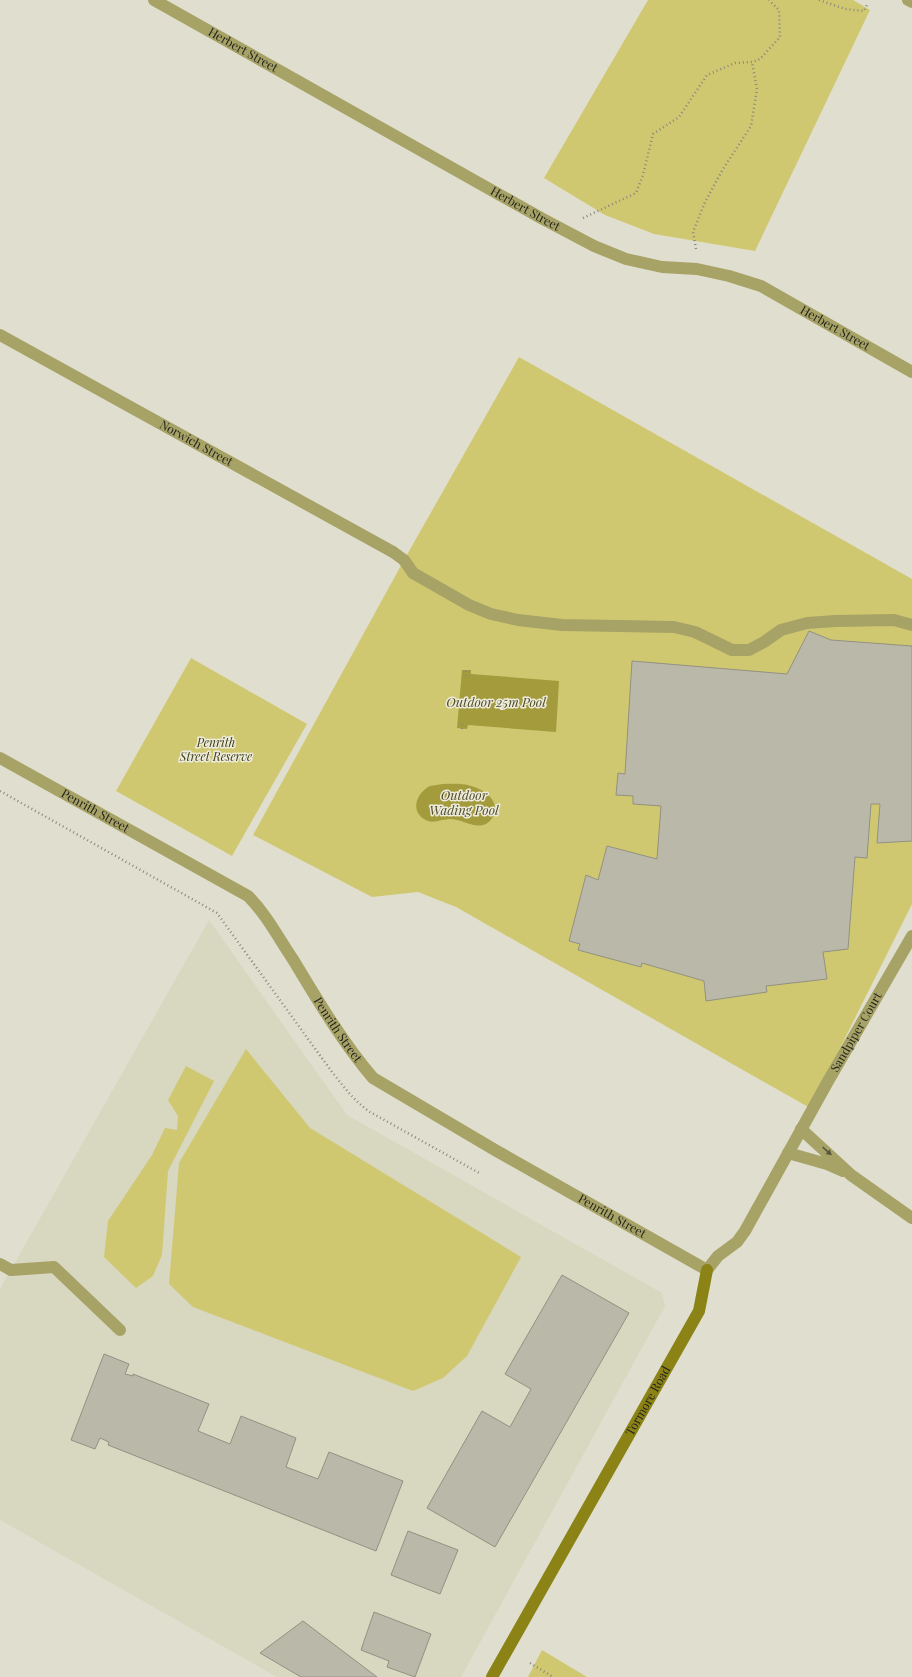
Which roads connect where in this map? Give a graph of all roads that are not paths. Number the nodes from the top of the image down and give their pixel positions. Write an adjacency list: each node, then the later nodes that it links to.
1 (154, 0): 5 (street, Herbert Street)
2 (908, 0): 3 (street)
3 (912, 2)
4 (0, 335): 6 (street, Norwich Street)
5 (912, 372)
6 (912, 625)
7 (0, 758): 14 (street, Penrith Street)
8 (912, 936): 9 (street, Sandpiper Court)
9 (801, 1129): 10 (street, Tormore Road); 11 (street, one-way to 11)
10 (788, 1153): 11 (street); 14 (street, Tormore Road)
11 (851, 1175): 12 (street)
12 (912, 1218)
13 (0, 1264): 15 (street)
14 (707, 1270): 16 (street, Tormore Road)
15 (120, 1330)
16 (492, 1677)

